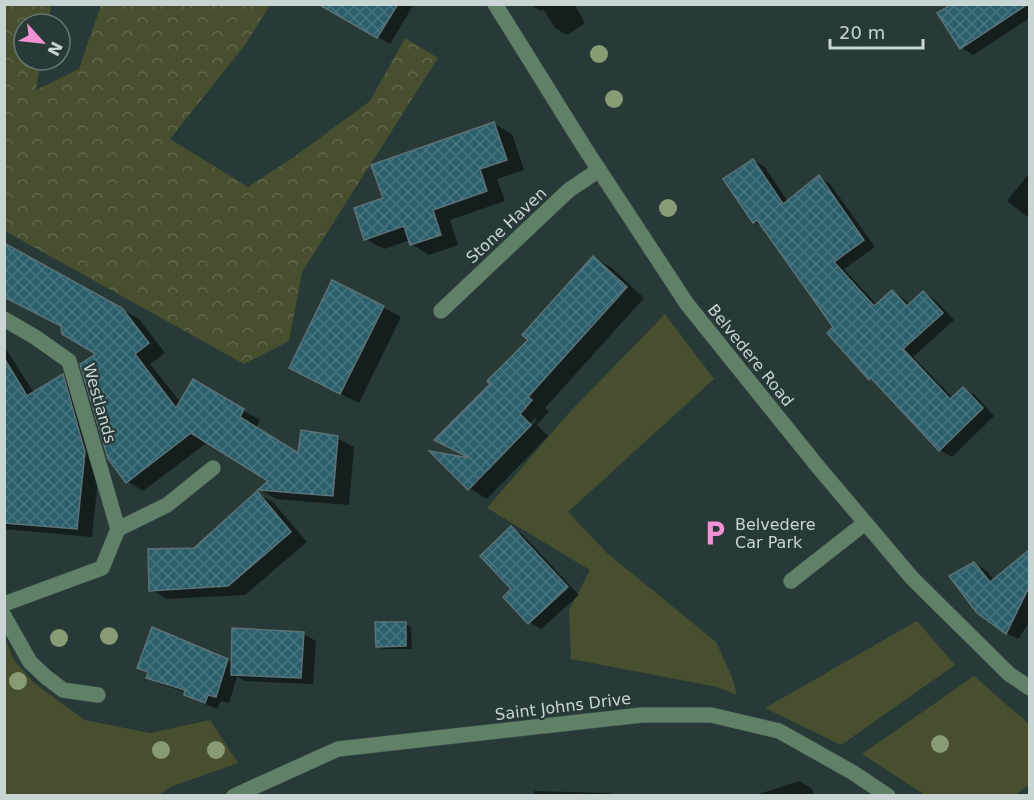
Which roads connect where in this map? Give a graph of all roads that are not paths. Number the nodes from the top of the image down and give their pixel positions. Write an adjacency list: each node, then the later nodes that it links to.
1 (495, 4): 2 (street, Belvedere Road)
2 (599, 170): 3 (street, Stone Haven); 6 (street, Belvedere Road)
3 (441, 311)
4 (4, 319): 7 (street, Westlands)
5 (213, 468): 7 (street)
6 (865, 523): 8 (street); 11 (street, Belvedere Road)
7 (118, 529): 9 (street)
8 (791, 581)
9 (4, 604)
10 (4, 616): 12 (street)
11 (1029, 688)
12 (98, 694)
13 (234, 795): 14 (street, Saint Johns Drive)
14 (888, 795)

